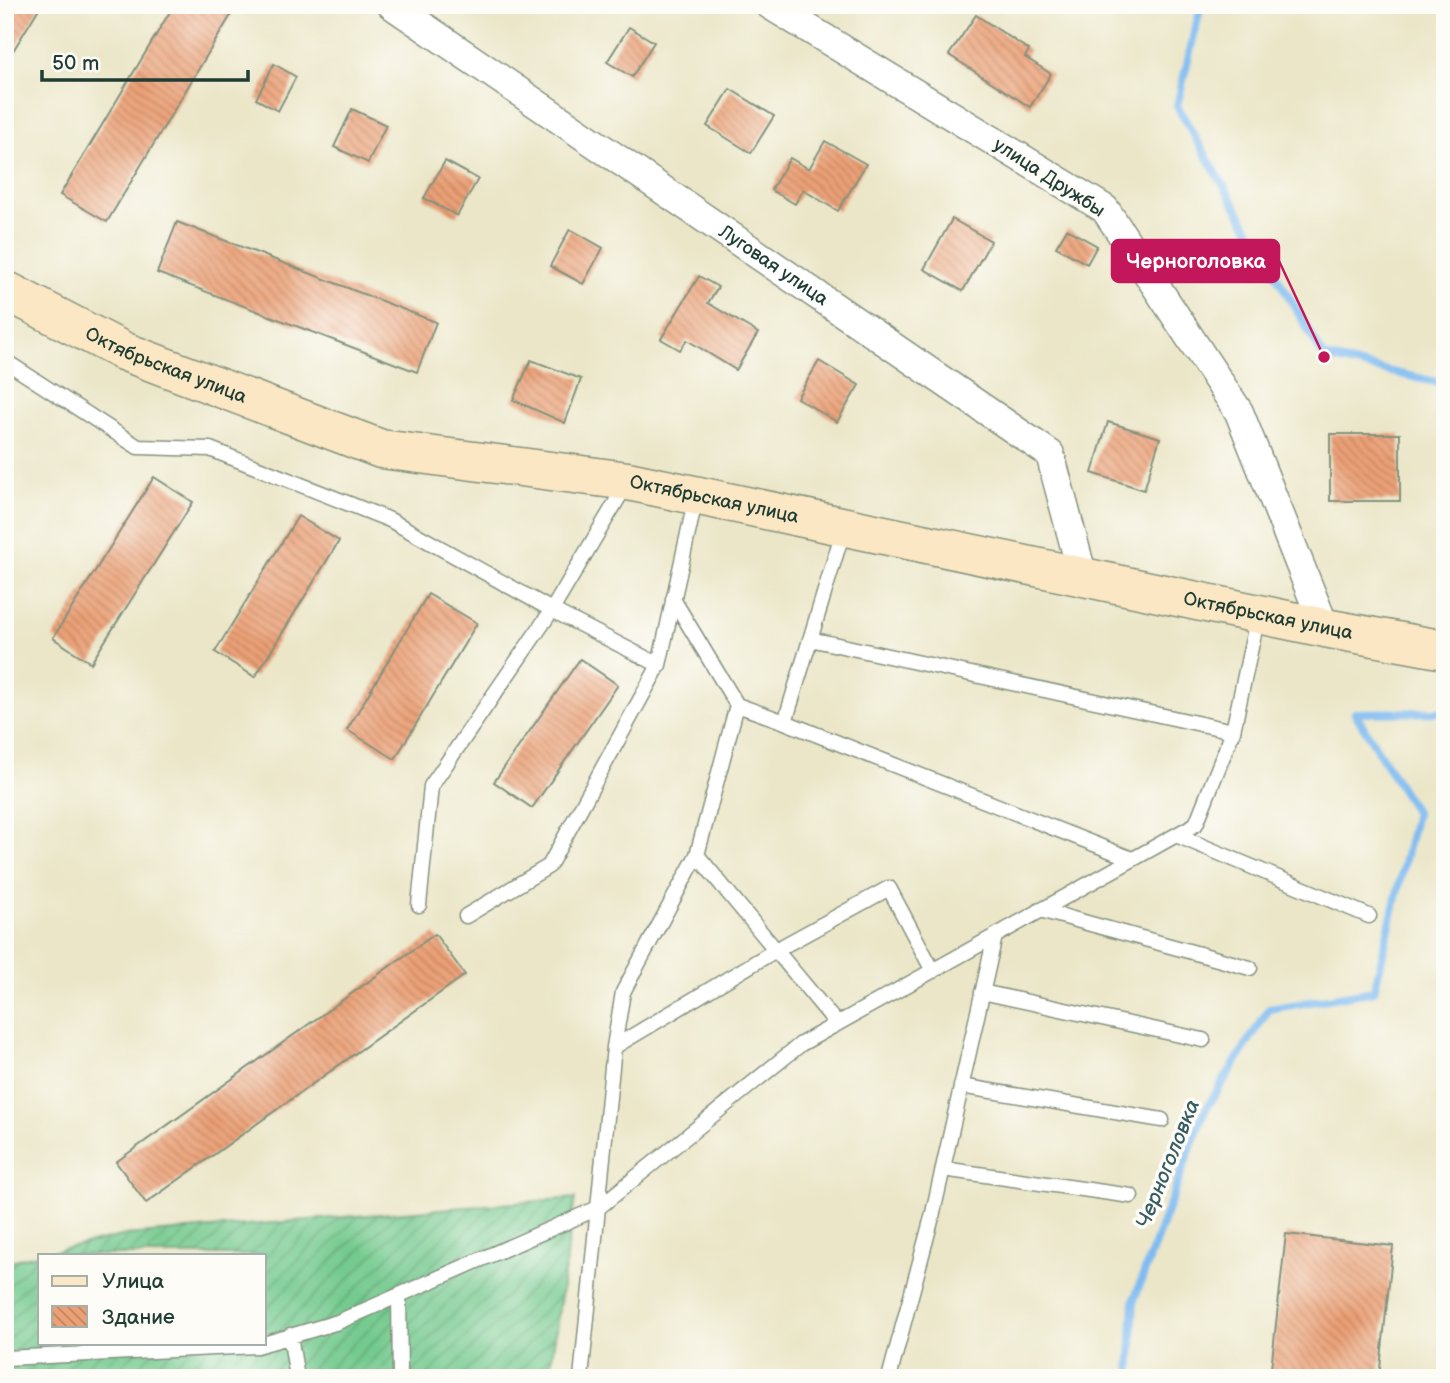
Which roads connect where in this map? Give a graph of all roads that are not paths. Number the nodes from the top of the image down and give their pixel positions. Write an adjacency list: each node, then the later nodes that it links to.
1 (392, 5): 8 (street, Луговая улица)
2 (770, 5): 12 (street, улица Дружбы)
3 (5, 290): 5 (street, Октябрьская улица)
4 (5, 361): 10 (lane)
5 (628, 481): 6 (street, Октябрьская улица); 10 (lane)
6 (696, 495): 7 (street, Октябрьская улица); 9 (lane)
7 (844, 526): 8 (street, Октябрьская улица); 13 (lane)
8 (1083, 577): 11 (street, Октябрьская улица)
9 (673, 598): 15 (lane); 16 (lane)
10 (552, 610): 15 (lane); 22 (lane)
11 (1258, 614): 12 (street, Октябрьская улица); 18 (lane)
12 (1325, 628): 14 (street, Октябрьская улица)
13 (810, 639): 17 (lane); 18 (lane)
14 (1445, 650)
15 (659, 665): 24 (lane)
16 (737, 705): 17 (lane); 20 (lane)
17 (785, 722): 21 (lane)
18 (1233, 731): 19 (lane)
19 (1176, 835): 21 (lane); 25 (lane)
20 (697, 855): 27 (lane); 33 (lane)
21 (1132, 859): 23 (lane)
22 (419, 905)
23 (1040, 911): 26 (lane); 28 (lane)
24 (466, 916)
25 (1369, 916)
26 (995, 936): 29 (lane); 30 (lane)
27 (776, 950): 29 (lane); 31 (lane); 33 (lane)
28 (1250, 968)
29 (933, 971): 31 (lane)
30 (982, 992): 32 (lane); 34 (lane)
31 (837, 1024): 38 (lane)
32 (1203, 1040)
33 (614, 1047): 38 (lane)
34 (961, 1086): 35 (lane); 36 (lane)
35 (1162, 1121)
36 (943, 1169): 37 (lane); 47 (lane)
37 (1131, 1196)
38 (598, 1208): 39 (lane); 46 (lane)
39 (399, 1295): 40 (lane); 45 (lane)
40 (290, 1335): 41 (lane); 44 (lane)
41 (266, 1343)
42 (263, 1344): 43 (lane)
43 (5, 1359)
44 (297, 1378)
45 (400, 1378)
46 (581, 1378)
47 (889, 1378)

